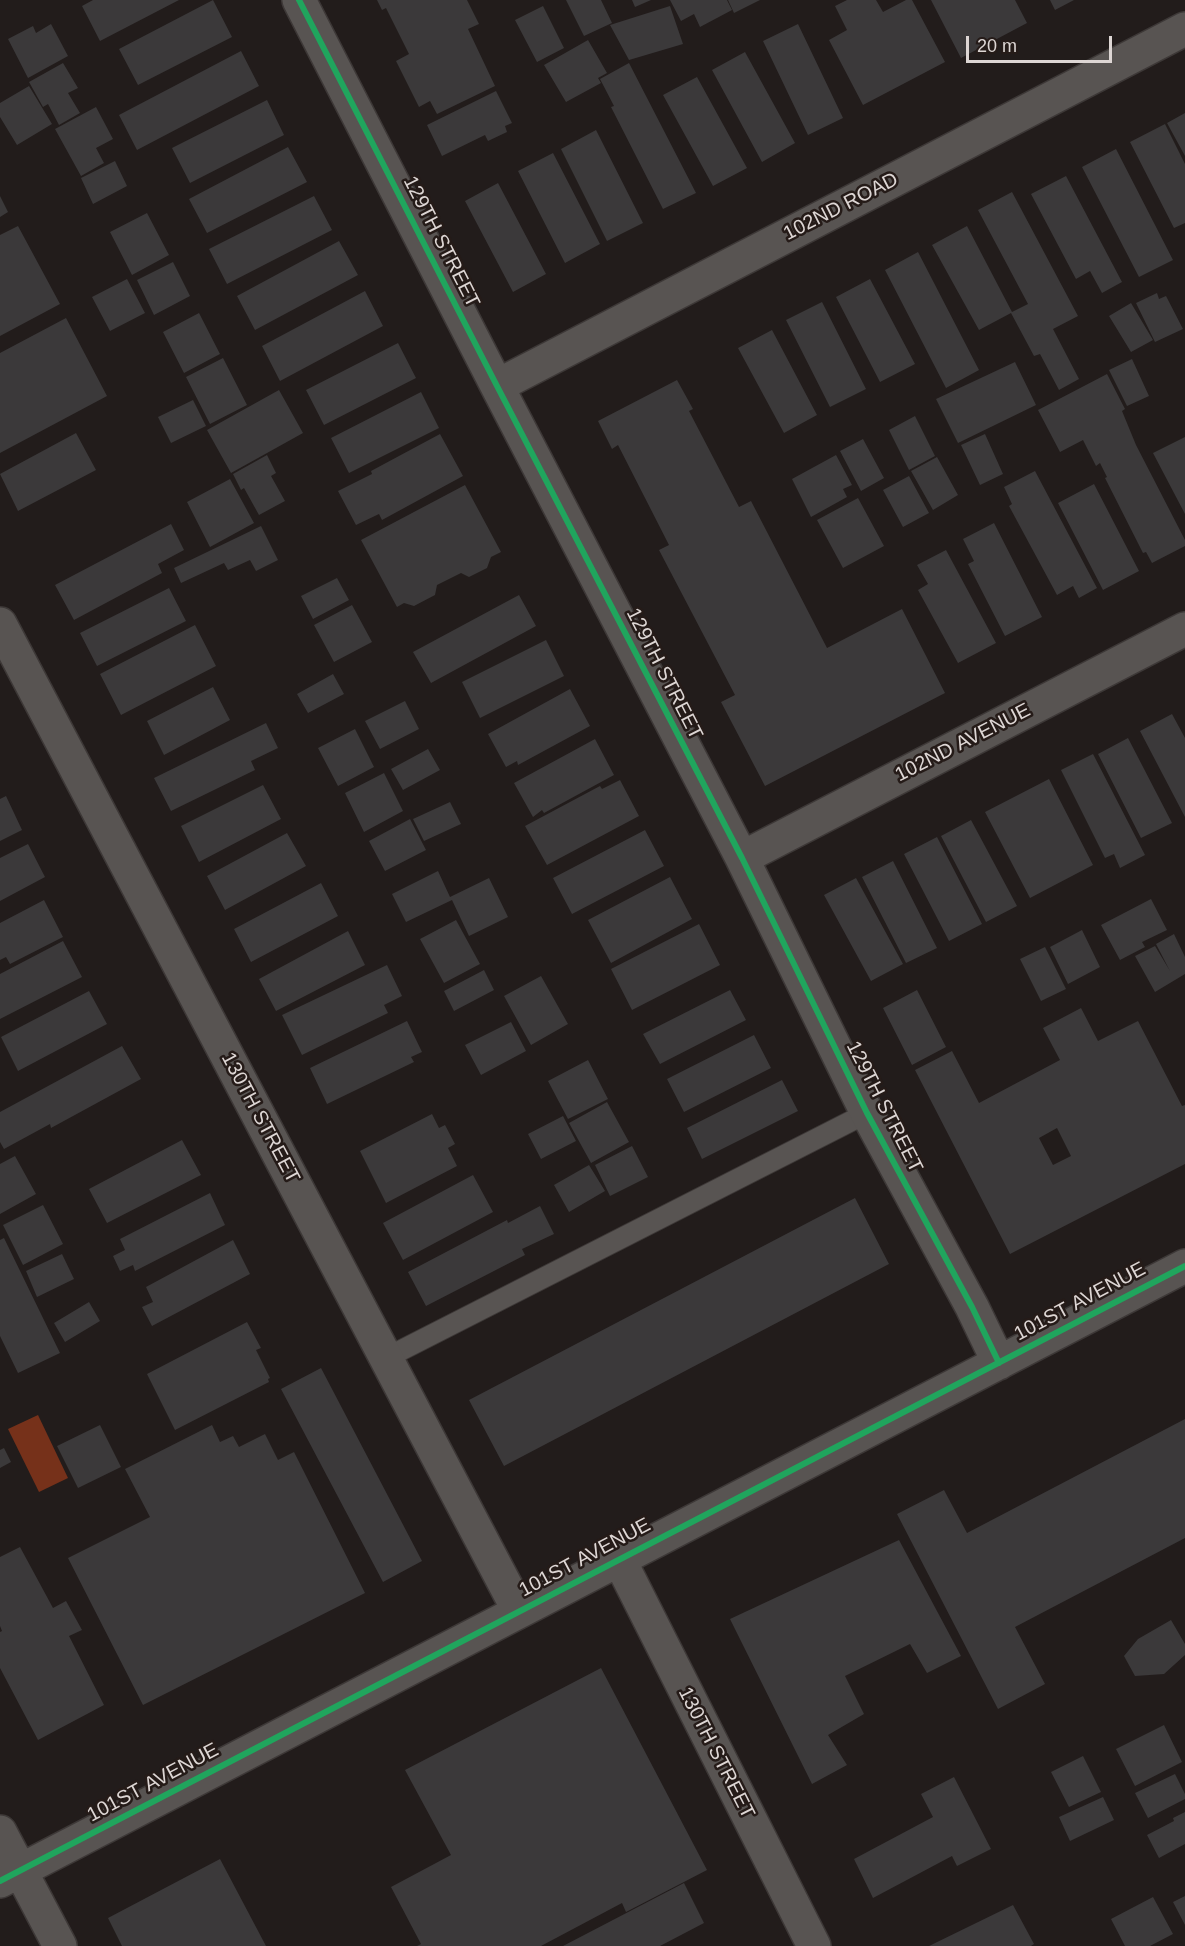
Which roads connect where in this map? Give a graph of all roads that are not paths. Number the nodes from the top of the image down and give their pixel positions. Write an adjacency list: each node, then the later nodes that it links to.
1 (299, 0): 3 (street, 129TH STREET)
2 (1185, 29): 3 (street, 102ND ROAD)
3 (496, 386): 6 (street, 129TH STREET)
4 (0, 624): 9 (street, 130TH STREET)
5 (1185, 628): 6 (street, 102ND AVENUE)
6 (742, 858): 7 (street, 129TH STREET)
7 (867, 1113): 9 (lane); 10 (street, 129TH STREET)
8 (1185, 1266): 10 (street, 101ST AVENUE)
9 (386, 1358): 12 (street, 130TH STREET)
10 (999, 1363): 11 (street, 101ST AVENUE)
11 (619, 1559): 12 (street, 101ST AVENUE); 16 (street, 130TH STREET)
12 (519, 1611): 14 (street, 101ST AVENUE)
13 (0, 1832): 14 (street)
14 (10, 1876): 15 (street)
15 (60, 1946)
16 (814, 1946)

